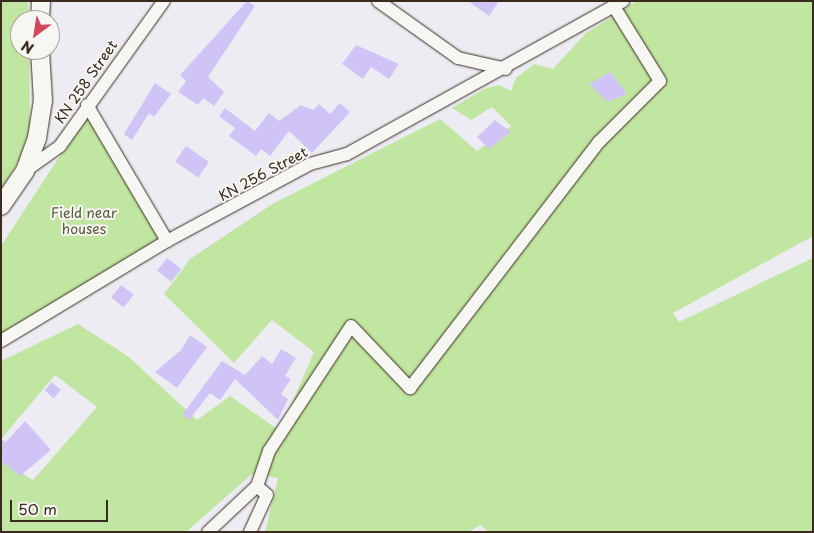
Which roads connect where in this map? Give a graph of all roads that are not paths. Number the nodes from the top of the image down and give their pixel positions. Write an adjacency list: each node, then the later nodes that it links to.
1 (164, 1): 6 (street, KN 258 Street)
2 (378, 1): 5 (street)
3 (619, 4): 5 (street, KN 256 Street); 11 (street)
4 (40, 60): 7 (main road)
5 (506, 69): 9 (street, KN 256 Street)
6 (87, 104): 7 (street, KN 258 Street); 9 (street)
7 (25, 171): 8 (main road)
8 (1, 206)
9 (167, 241): 10 (street, KN 256 Street)
10 (1, 341)
11 (257, 486): 12 (street); 13 (street)
12 (208, 532)
13 (250, 532)

